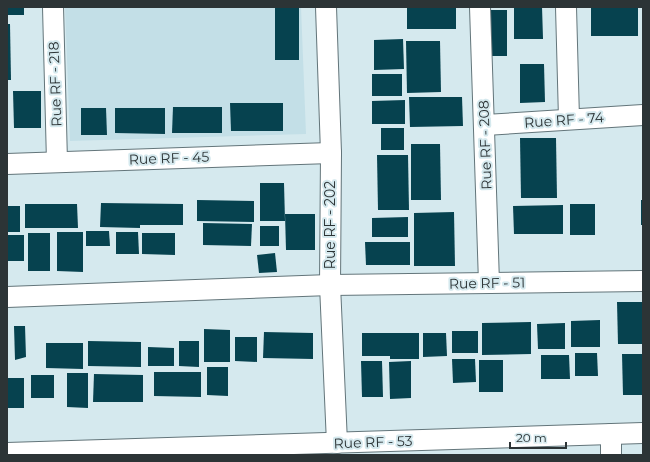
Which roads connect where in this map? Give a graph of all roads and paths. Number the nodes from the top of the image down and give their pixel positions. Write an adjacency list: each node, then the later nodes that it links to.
1 (53, 7): 9 (street, Rue RF - 218)
2 (326, 7): 8 (street, Rue RF - 202)
3 (480, 7): 7 (street, Rue RF - 208)
4 (566, 7): 6 (street)
5 (643, 115): 6 (street, Rue RF - 74)
6 (568, 119): 7 (street, Rue RF - 74)
7 (485, 125): 12 (street, Rue RF - 208)
8 (331, 153): 9 (street, Rue RF - 45); 13 (street, Rue RF - 202)
9 (57, 162): 10 (street, Rue RF - 45)
10 (7, 164)
11 (643, 281): 12 (street, Rue RF - 51)
12 (489, 283): 13 (street, Rue RF - 51)
13 (330, 285): 14 (street, Rue RF - 51); 17 (street, Rue RF - 202)
14 (7, 297)
15 (643, 433): 16 (street, Rue RF - 53)
16 (611, 434): 17 (street, Rue RF - 53); 21 (street)
17 (337, 443): 18 (street, Rue RF - 53)
18 (207, 451): 20 (street, Rue RF - 53)
19 (7, 453): 20 (street, Rue RF - 53)
20 (48, 453)
21 (611, 455)

